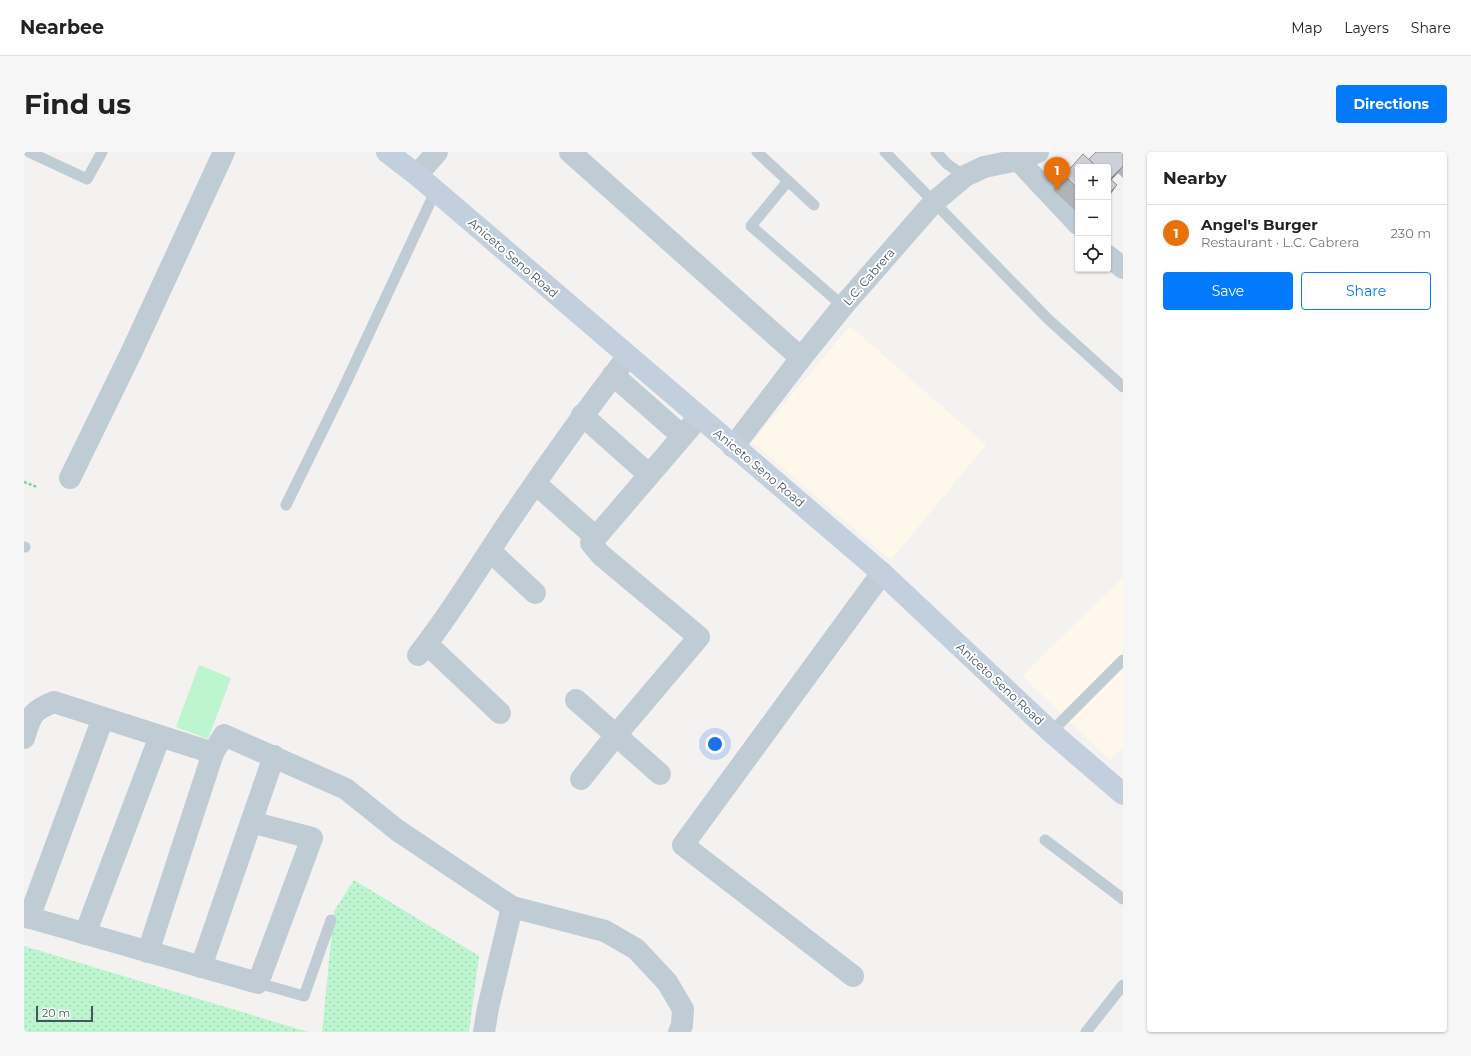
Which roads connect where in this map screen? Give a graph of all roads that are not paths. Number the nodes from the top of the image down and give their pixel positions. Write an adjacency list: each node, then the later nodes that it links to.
1 (29, 152): 2 (lane)
2 (102, 152)
3 (224, 152): 31 (street)
4 (387, 152): 12 (street, Aniceto Seno Road)
5 (437, 152): 12 (street)
6 (570, 152): 23 (street)
7 (757, 152): 14 (lane)
8 (885, 152): 16 (lane)
9 (936, 152): 13 (lane)
10 (1038, 152): 11 (street, L.C. Cabrera)
11 (1018, 160): 13 (street, L.C. Cabrera); 18 (street)
12 (417, 176): 15 (street, Aniceto Seno Road)
13 (965, 176): 16 (street, L.C. Cabrera)
14 (788, 181): 17 (lane); 21 (lane)
15 (436, 192): 22 (street, Aniceto Seno Road); 33 (lane)
16 (933, 203): 21 (street, L.C. Cabrera); 25 (lane)
17 (814, 205)
18 (1075, 221)
19 (1111, 258): 20 (street)
20 (1123, 268)
21 (843, 306): 23 (street, L.C. Cabrera)
22 (628, 356): 24 (street); 27 (street, Aniceto Seno Road)
23 (800, 358): 29 (street, L.C. Cabrera)
24 (613, 375): 26 (street); 28 (street)
25 (1123, 387)
26 (582, 415): 30 (street); 32 (street)
27 (699, 417): 29 (street, Aniceto Seno Road); 43 (street)
28 (681, 435)
29 (733, 447): 36 (street, Aniceto Seno Road)
30 (646, 472)
31 (70, 478)
32 (536, 484): 34 (street); 35 (street)
33 (286, 505)
34 (591, 533)
35 (490, 551): 37 (street); 40 (street)
36 (882, 573): 42 (street, Aniceto Seno Road); 60 (street)
37 (535, 593)
38 (1123, 660): 42 (lane)
39 (576, 700): 43 (street)
40 (500, 713)
41 (103, 718): 44 (street); 45 (street); 55 (street)
42 (1051, 732): 50 (street, Aniceto Seno Road)
43 (616, 735): 48 (street); 49 (street)
44 (160, 736): 46 (street); 57 (street)
45 (24, 738)
46 (213, 753): 47 (street); 58 (street)
47 (274, 756): 51 (street); 54 (street)
48 (660, 774)
49 (581, 779)
50 (1123, 794)
51 (251, 822): 59 (street); 61 (street)
52 (1045, 840): 53 (lane)
53 (1123, 899)
54 (512, 907): 63 (street); 64 (street)
55 (27, 917): 57 (street)
56 (331, 920): 61 (lane)
57 (85, 934): 58 (street)
58 (148, 952): 59 (street)
59 (201, 967): 61 (street)
60 (853, 976)
61 (258, 983)
62 (1123, 985): 65 (lane)
63 (684, 1030)
64 (484, 1032)
65 (1086, 1032)

